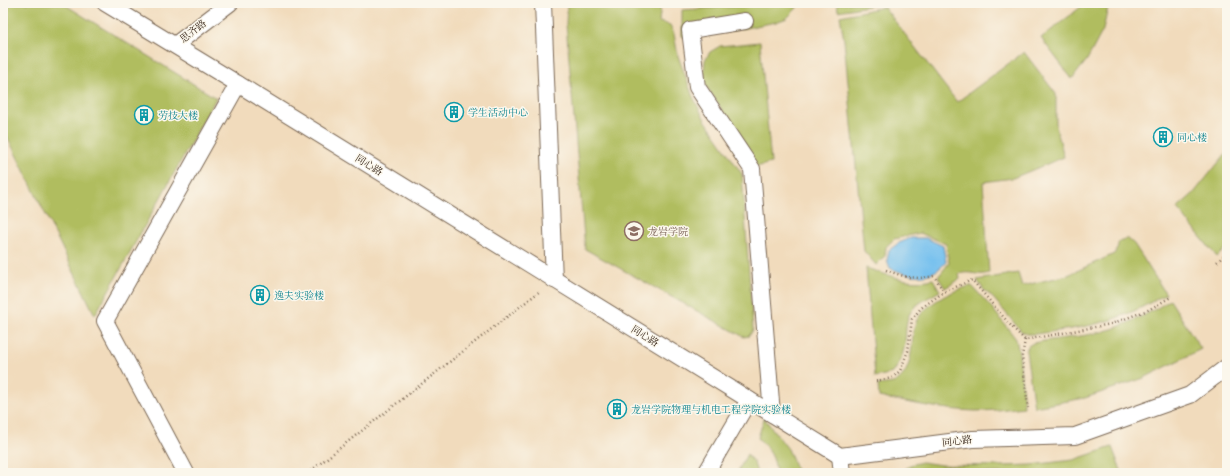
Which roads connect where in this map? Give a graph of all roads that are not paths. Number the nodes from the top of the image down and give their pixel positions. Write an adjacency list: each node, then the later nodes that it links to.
1 (104, 3): 5 (street, 同心路)
2 (230, 3): 5 (street, 思齐路)
3 (543, 3): 7 (street)
4 (745, 21): 10 (street)
5 (175, 45): 6 (street, 同心路)
6 (238, 84): 7 (street, 同心路); 12 (street)
7 (554, 280): 9 (street, 同心路)
8 (1227, 367): 11 (street, 同心路)
9 (749, 400): 10 (street, 同心路); 13 (street)
10 (772, 414): 11 (street, 同心路)
11 (840, 456): 14 (street)
12 (186, 473)
13 (706, 473)
14 (842, 473)

